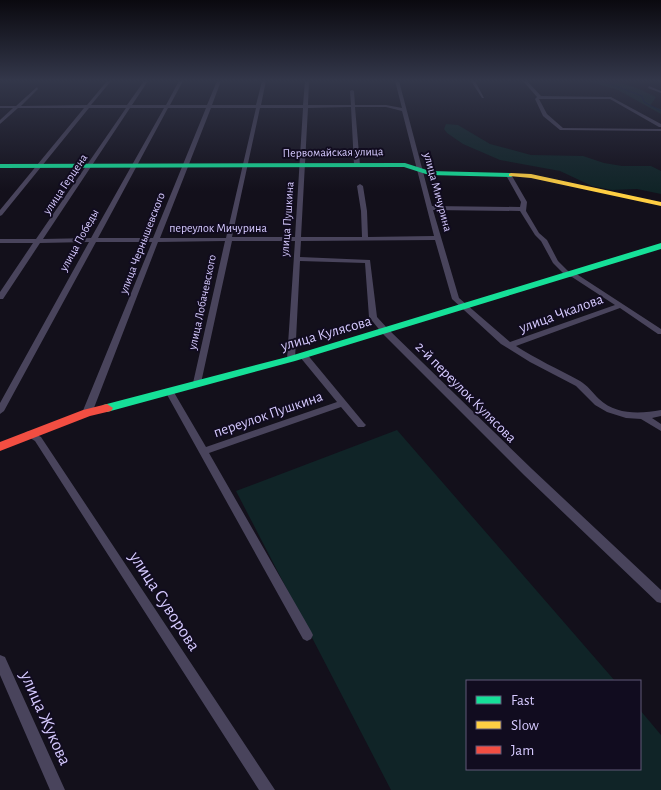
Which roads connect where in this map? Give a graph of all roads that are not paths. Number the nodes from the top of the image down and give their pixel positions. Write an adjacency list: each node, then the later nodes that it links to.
1 (79, 118): 12 (street)
2 (121, 118): 15 (street, улица Герцена)
3 (160, 118): 16 (street, улица Победы)
4 (204, 118): 17 (street, улица Чернышевского)
5 (255, 118): 18 (street, улица Лобачевского)
6 (305, 118): 19 (street, улица Пушкина)
7 (354, 118): 13 (street)
8 (405, 118): 20 (street, улица Мичурина)
9 (548, 118): 11 (street)
10 (644, 118): 11 (street)
11 (661, 128)
12 (41, 165): 14 (street, Первомайская улица); 15 (street, Первомайская улица); 26 (street)
13 (357, 165): 19 (street, Первомайская улица); 20 (street, Первомайская улица)
14 (0, 166)
15 (89, 166): 16 (street, Первомайская улица); 34 (street, улица Герцена)
16 (134, 166): 17 (street, Первомайская улица); 31 (street, улица Победы)
17 (184, 166): 18 (street, Первомайская улица); 32 (street, улица Чернышевского)
18 (245, 166): 19 (street, Первомайская улица); 28 (street, улица Лобачевского)
19 (302, 166): 29 (street, улица Пушкина)
20 (418, 169): 21 (street, Первомайская улица); 24 (street, улица Мичурина)
21 (510, 177): 23 (street, Первомайская улица); 25 (street, улица Чкалова)
22 (360, 186): 30 (street)
23 (661, 204)
24 (429, 208): 25 (street); 27 (street, улица Мичурина)
25 (523, 209): 37 (street, улица Чкалова)
26 (0, 214)
27 (437, 238): 30 (street, переулок Мичурина); 40 (street, улица Мичурина)
28 (228, 239): 29 (street, переулок Мичурина); 32 (street, переулок Мичурина); 45 (street, улица Лобачевского)
29 (297, 239): 30 (street, переулок Мичурина); 36 (street, улица Пушкина)
30 (365, 239)
31 (93, 240): 32 (street, переулок Мичурина); 34 (street, переулок Мичурина); 48 (street, улица Победы)
32 (155, 240): 49 (street, улица Чернышевского)
33 (0, 241): 34 (street, переулок Мичурина)
34 (39, 241): 38 (street, улица Герцена)
35 (661, 246): 37 (street, улица Кулясова)
36 (296, 259): 41 (street, 2-й переулок Кулясова); 44 (street, улица Пушкина)
37 (571, 275): 39 (street, улица Чкалова); 40 (street, улица Кулясова)
38 (0, 297)
39 (620, 306): 42 (street, улица Чкалова); 43 (street, улица Чкалова)
40 (463, 307): 41 (street, улица Кулясова); 43 (street)
41 (385, 331): 44 (street, улица Кулясова); 57 (street, 2-й переулок Кулясова)
42 (661, 332)
43 (510, 346): 51 (street)
44 (297, 357): 45 (street, улица Кулясова); 47 (street)
45 (197, 383): 46 (street, улица Кулясова)
46 (170, 391): 49 (street, улица Кулясова); 56 (street)
47 (342, 403): 52 (street); 56 (street, переулок Пушкина)
48 (0, 411)
49 (87, 413): 54 (street, улица Кулясова)
50 (661, 413): 51 (street)
51 (643, 416): 53 (street)
52 (361, 425)
53 (661, 428)
54 (29, 434): 55 (street, улица Кулясова); 61 (street, улица Суворова)
55 (0, 445)
56 (204, 451): 58 (street)
57 (661, 598)
58 (307, 635)
59 (0, 661): 60 (street, улица Жукова)
60 (58, 790)
61 (268, 790)

